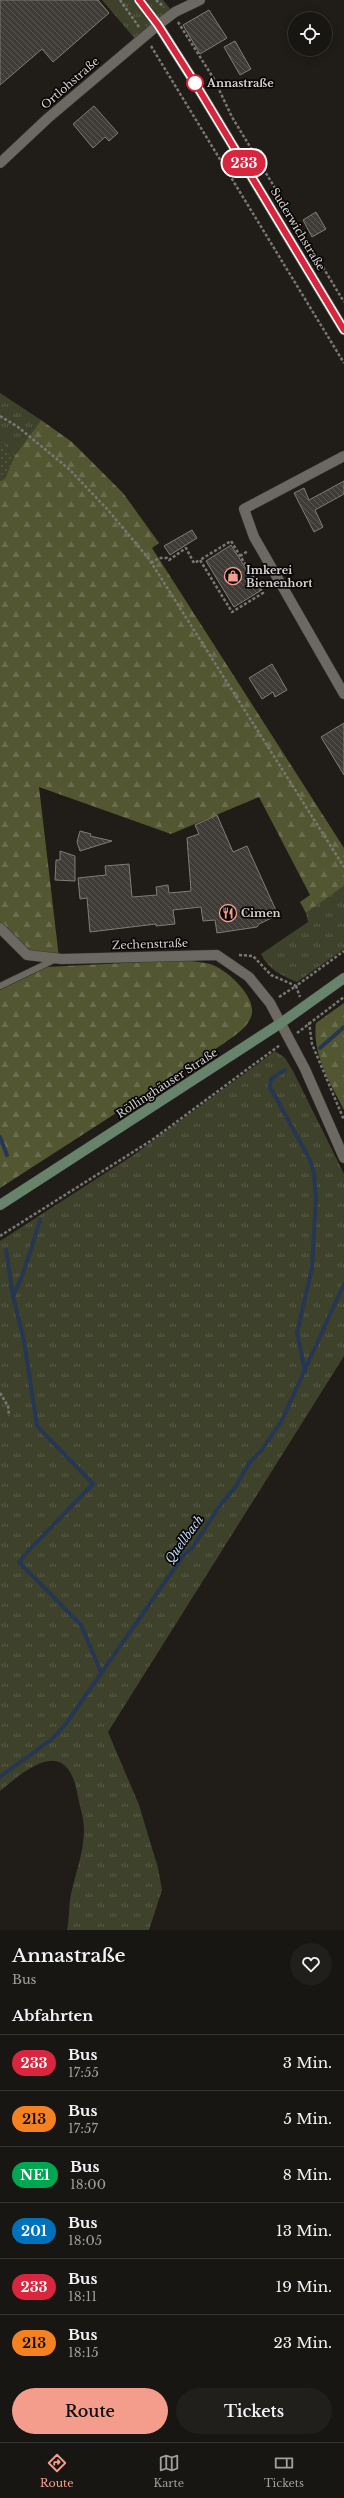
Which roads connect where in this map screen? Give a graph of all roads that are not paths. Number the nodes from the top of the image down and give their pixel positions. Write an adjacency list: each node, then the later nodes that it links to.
1 (139, 0): 3 (main road, Suderwichstraße)
2 (200, 0): 3 (street)
3 (158, 25): 4 (street, Ortlohstraße); 5 (main road, Suderwichstraße)
4 (2, 158)
5 (344, 330)
6 (344, 456): 7 (street)
7 (344, 694)
8 (0, 928): 9 (street, Zechenstraße)
9 (59, 958): 11 (lane); 12 (street, Zechenstraße)
10 (344, 978): 12 (main road, Röllinghäuser Straße)
11 (0, 986)
12 (281, 1023): 13 (street); 14 (main road, Röllinghäuser Straße)
13 (344, 1158)
14 (0, 1205)

